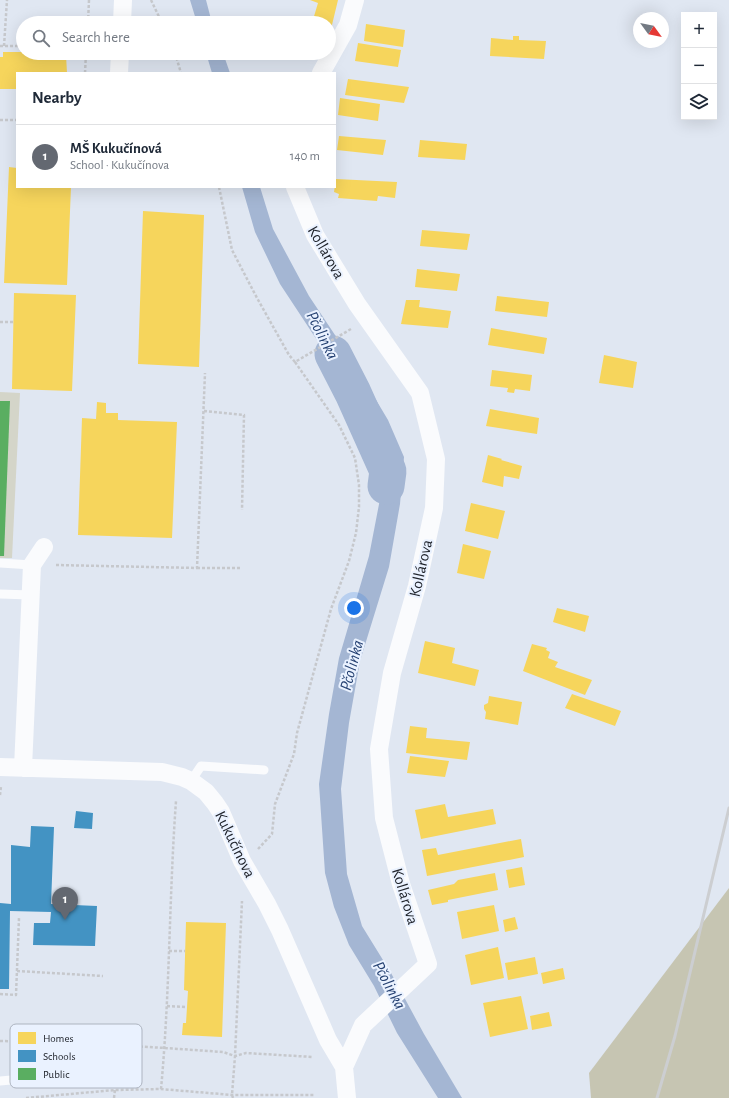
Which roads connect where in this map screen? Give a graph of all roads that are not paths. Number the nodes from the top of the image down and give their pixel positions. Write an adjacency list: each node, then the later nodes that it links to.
1 (124, 0): 3 (street)
2 (355, 0): 4 (street)
3 (123, 16)
4 (336, 46)
5 (120, 60): 7 (street)
6 (328, 60): 8 (street)
7 (119, 72)
8 (322, 72)
9 (295, 188): 19 (street, Kollárova)
10 (44, 547): 12 (street)
11 (0, 563): 12 (lane)
12 (32, 565): 14 (street)
13 (0, 594): 14 (lane)
14 (31, 595): 16 (street)
15 (0, 767): 16 (street, Kukučínova)
16 (23, 768): 18 (street, Kukučínova)
17 (264, 770): 18 (lane)
18 (192, 781): 20 (street, Kukučínova)
19 (363, 1025): 20 (street, Kukučínova)
20 (344, 1067): 23 (street, Kukučínova)
21 (10, 1080): 22 (lane)
22 (0, 1081)
23 (347, 1098)

